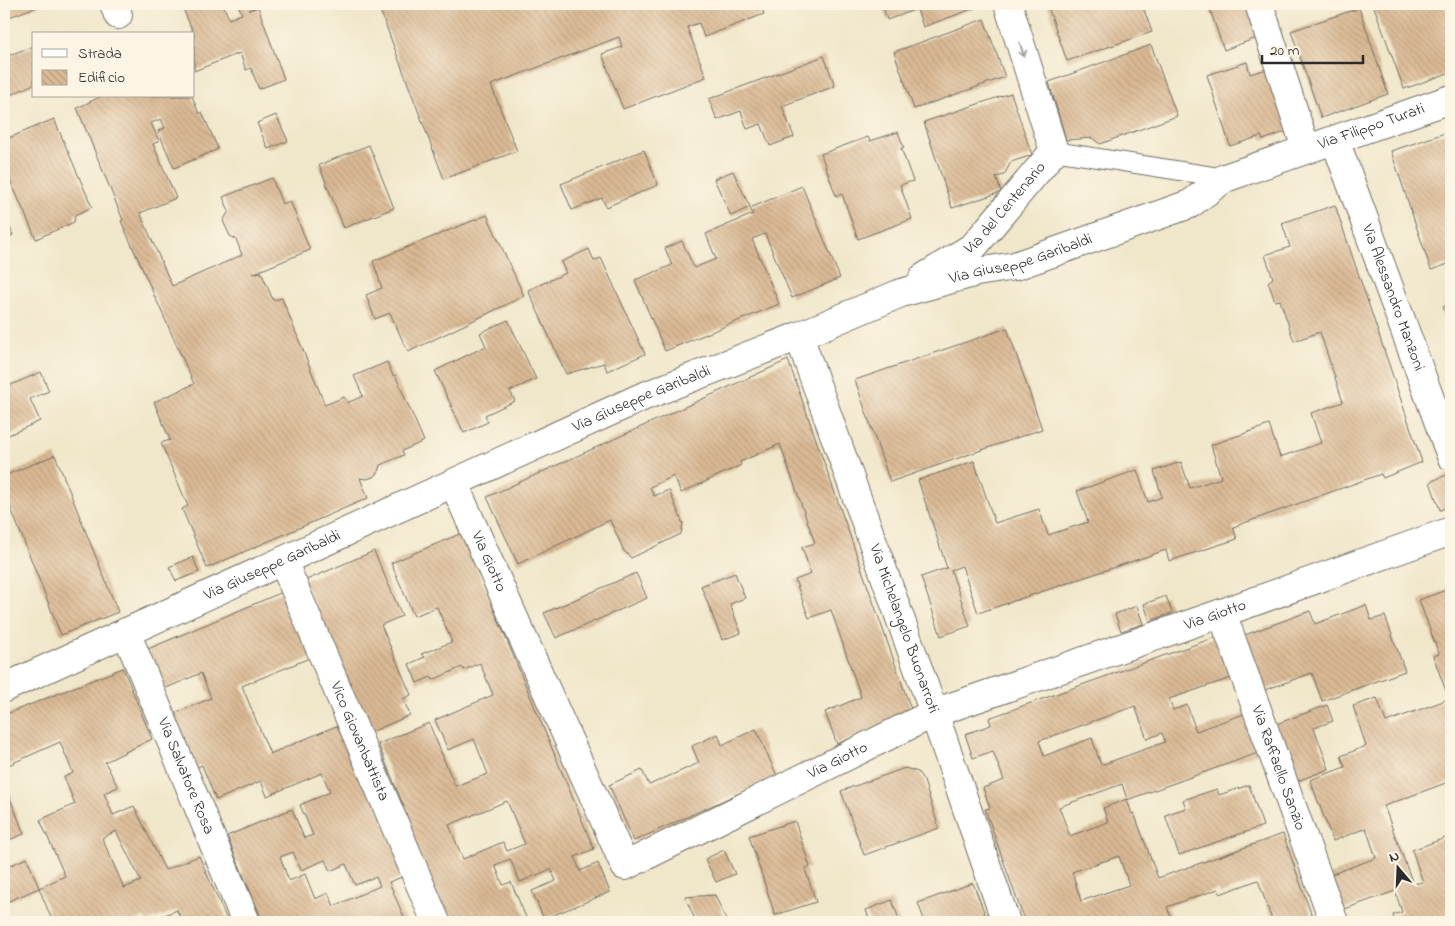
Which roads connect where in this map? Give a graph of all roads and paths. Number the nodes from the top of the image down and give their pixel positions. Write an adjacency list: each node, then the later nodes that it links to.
1 (1008, 4): 5 (street, Via del Centenario, one-way to 5)
2 (1259, 4): 6 (street)
3 (1451, 99): 4 (street, Via Filippo Turati)
4 (1335, 140): 6 (street, Via Filippo Turati); 10 (street, Via Alessandro Manzoni)
5 (1054, 152): 7 (lane, Via del Centenario); 8 (street, Via del Centenario)
6 (1300, 152): 7 (street, Via Giuseppe Garibaldi)
7 (1225, 178): 8 (street, Via Giuseppe Garibaldi)
8 (901, 292): 9 (street, Via Giuseppe Garibaldi)
9 (799, 336): 11 (street, Via Giuseppe Garibaldi); 17 (street, Via Michelangelo Buonarroti)
10 (1451, 456)
11 (454, 484): 13 (street, Via Giuseppe Garibaldi); 17 (street, Via Giotto)
12 (1451, 532): 14 (street, Via Giotto)
13 (282, 561): 15 (street, Via Giuseppe Garibaldi); 19 (street, Vico Giovanbattista)
14 (1222, 614): 17 (street, Via Giotto); 21 (street, Via Raffaello Sanzio)
15 (126, 632): 16 (street, Via Giuseppe Garibaldi); 18 (street, Via Salvatore Rosa)
16 (4, 688)
17 (934, 713): 20 (street, Via Michelangelo Buonarroti)
18 (246, 922)
19 (436, 922)
20 (1006, 922)
21 (1334, 922)

